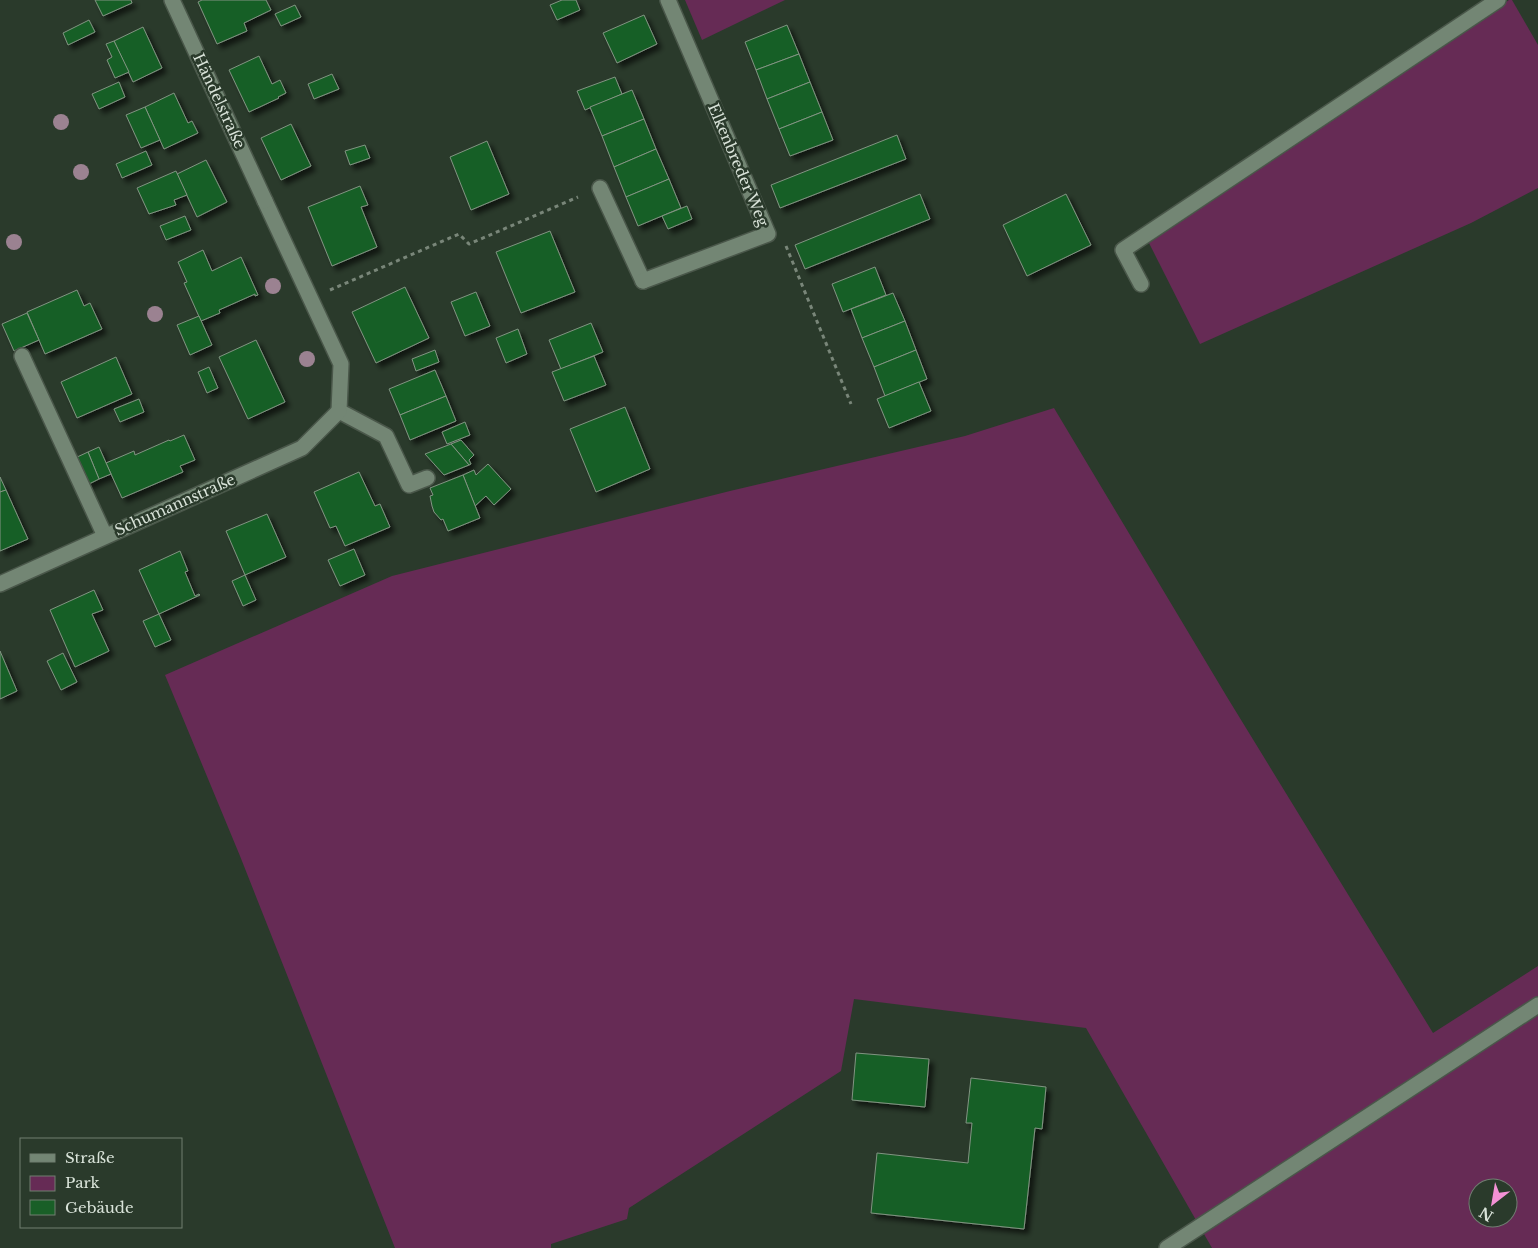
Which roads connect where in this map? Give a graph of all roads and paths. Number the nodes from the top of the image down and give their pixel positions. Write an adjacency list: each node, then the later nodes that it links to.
1 (172, 0): 7 (street, Händelstraße)
2 (668, 0): 4 (street, Elkenbreder Weg)
3 (1498, 0): 6 (street)
4 (600, 188): 7 (path)
5 (784, 243): 9 (path)
6 (1141, 284)
7 (310, 299): 10 (street, Händelstraße)
8 (22, 356): 12 (street)
9 (851, 404)
10 (339, 410): 11 (street); 12 (street, Schumannstraße)
11 (427, 478)
12 (105, 536): 13 (street, Schumannstraße)
13 (0, 584)
14 (1538, 1005): 15 (street)
15 (1167, 1248)

